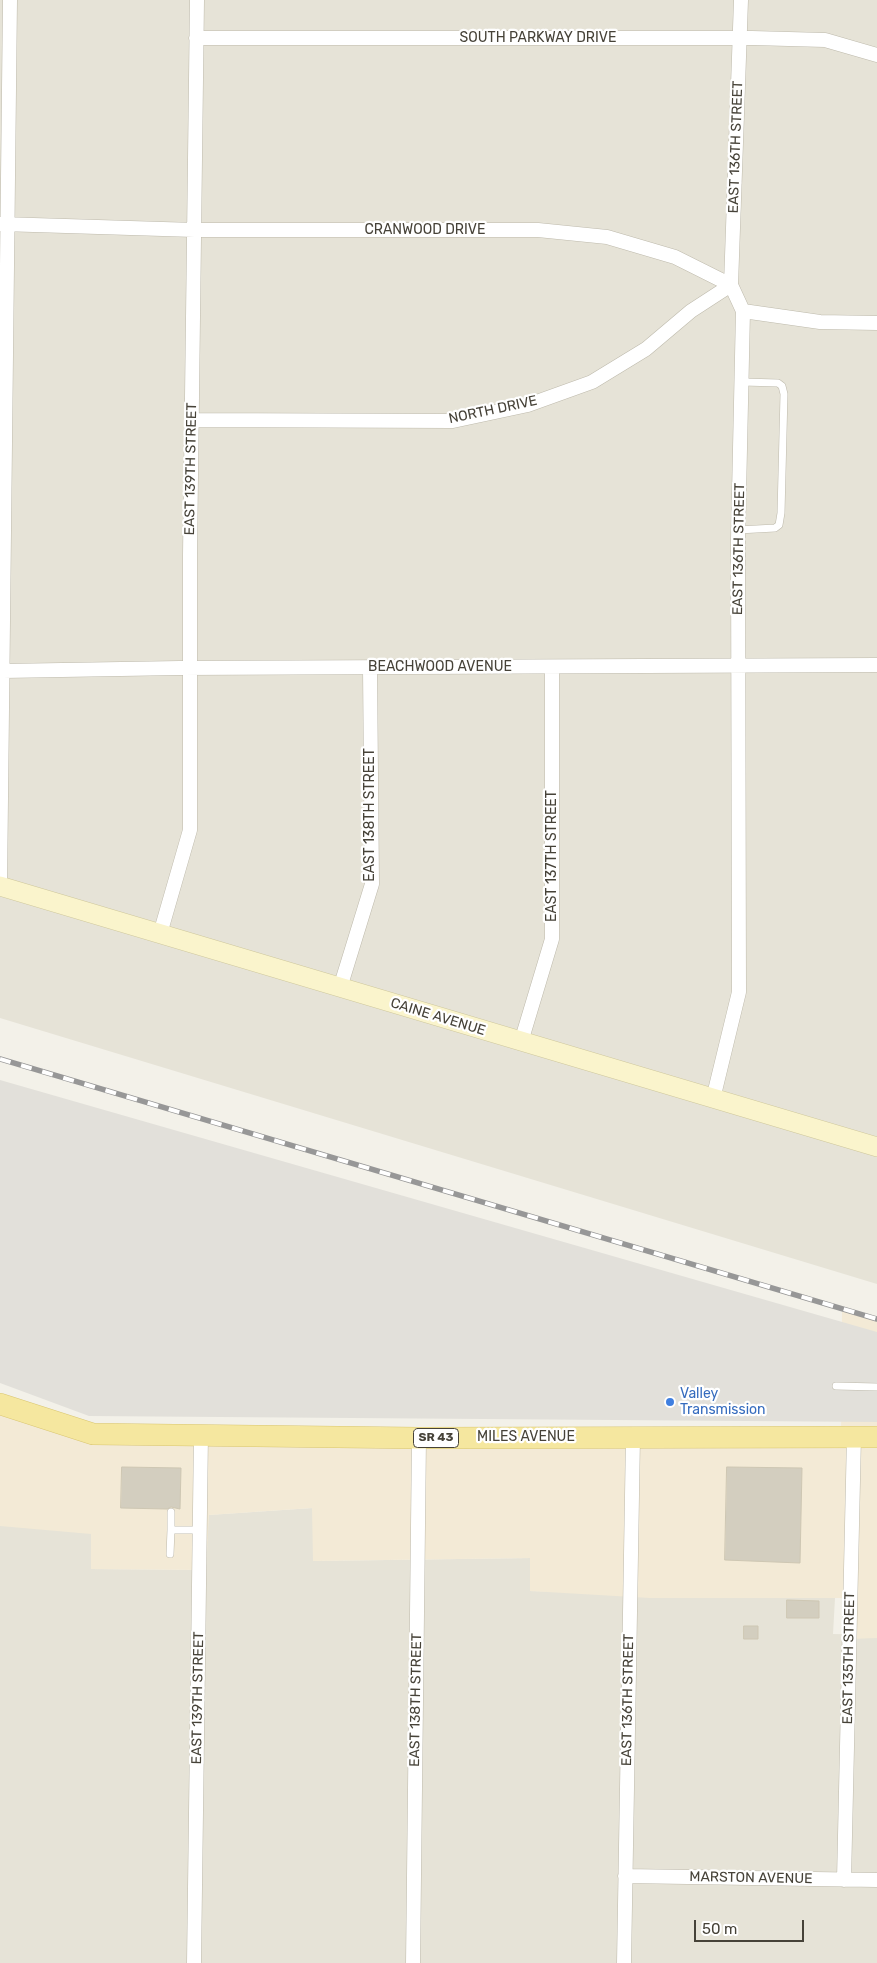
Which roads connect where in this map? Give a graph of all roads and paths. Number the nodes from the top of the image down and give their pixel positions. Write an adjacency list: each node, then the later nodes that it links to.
1 (10, 0): 7 (street)
2 (197, 0): 4 (street, EAST 139TH STREET)
3 (740, 0): 5 (street, EAST 136TH STREET)
4 (196, 38): 5 (street, SOUTH PARKWAY DRIVE); 8 (street, EAST 139TH STREET)
5 (740, 38): 6 (street, SOUTH PARKWAY DRIVE); 9 (street, EAST 136TH STREET)
6 (877, 54)
7 (4, 224): 8 (street, CRANWOOD DRIVE); 20 (street)
8 (195, 230): 9 (street, CRANWOOD DRIVE); 13 (street, EAST 139TH STREET)
9 (730, 285): 10 (street, EAST 136TH STREET); 13 (street, NORTH DRIVE)
10 (743, 311): 11 (street); 12 (street, EAST 136TH STREET)
11 (877, 323)
12 (743, 382): 14 (street, EAST 136TH STREET); 14 (lane)
13 (192, 420): 18 (street, EAST 139TH STREET)
14 (738, 530): 17 (street, EAST 136TH STREET)
15 (877, 665): 17 (street, BEACHWOOD AVENUE)
16 (552, 667): 17 (street, BEACHWOOD AVENUE); 19 (street, BEACHWOOD AVENUE); 24 (street, EAST 137TH STREET)
17 (738, 667): 25 (street, EAST 136TH STREET)
18 (190, 668): 19 (street, BEACHWOOD AVENUE); 20 (street, BEACHWOOD AVENUE); 22 (street, EAST 139TH STREET)
19 (370, 668): 23 (street, EAST 138TH STREET)
20 (3, 672): 21 (street)
21 (0, 886): 22 (street, CAINE AVENUE)
22 (160, 934): 23 (street, CAINE AVENUE)
23 (340, 988): 24 (street, CAINE AVENUE)
24 (522, 1042): 25 (street, CAINE AVENUE)
25 (713, 1099): 26 (street, CAINE AVENUE)
26 (877, 1147)
27 (836, 1386): 28 (lane)
28 (877, 1387)
29 (0, 1404): 30 (main road, MILES AVENUE / SR 43)
30 (201, 1434): 34 (main road, MILES AVENUE / SR 43); 37 (street, EAST 139TH STREET)
31 (854, 1436): 32 (main road, MILES AVENUE / SR 43); 33 (main road, MILES AVENUE / SR 43); 40 (street, EAST 135TH STREET)
32 (633, 1437): 34 (main road, MILES AVENUE / SR 43); 39 (street, EAST 136TH STREET)
33 (877, 1437)
34 (419, 1438): 43 (street, EAST 138TH STREET)
35 (171, 1512): 36 (lane)
36 (171, 1530): 37 (lane); 38 (lane)
37 (200, 1530): 42 (street, EAST 139TH STREET)
38 (170, 1554)
39 (625, 1876): 40 (street, MARSTON AVENUE); 44 (street, EAST 136TH STREET)
40 (844, 1880): 41 (street, MARSTON AVENUE)
41 (877, 1880)
42 (194, 1963)
43 (413, 1963)
44 (624, 1963)

